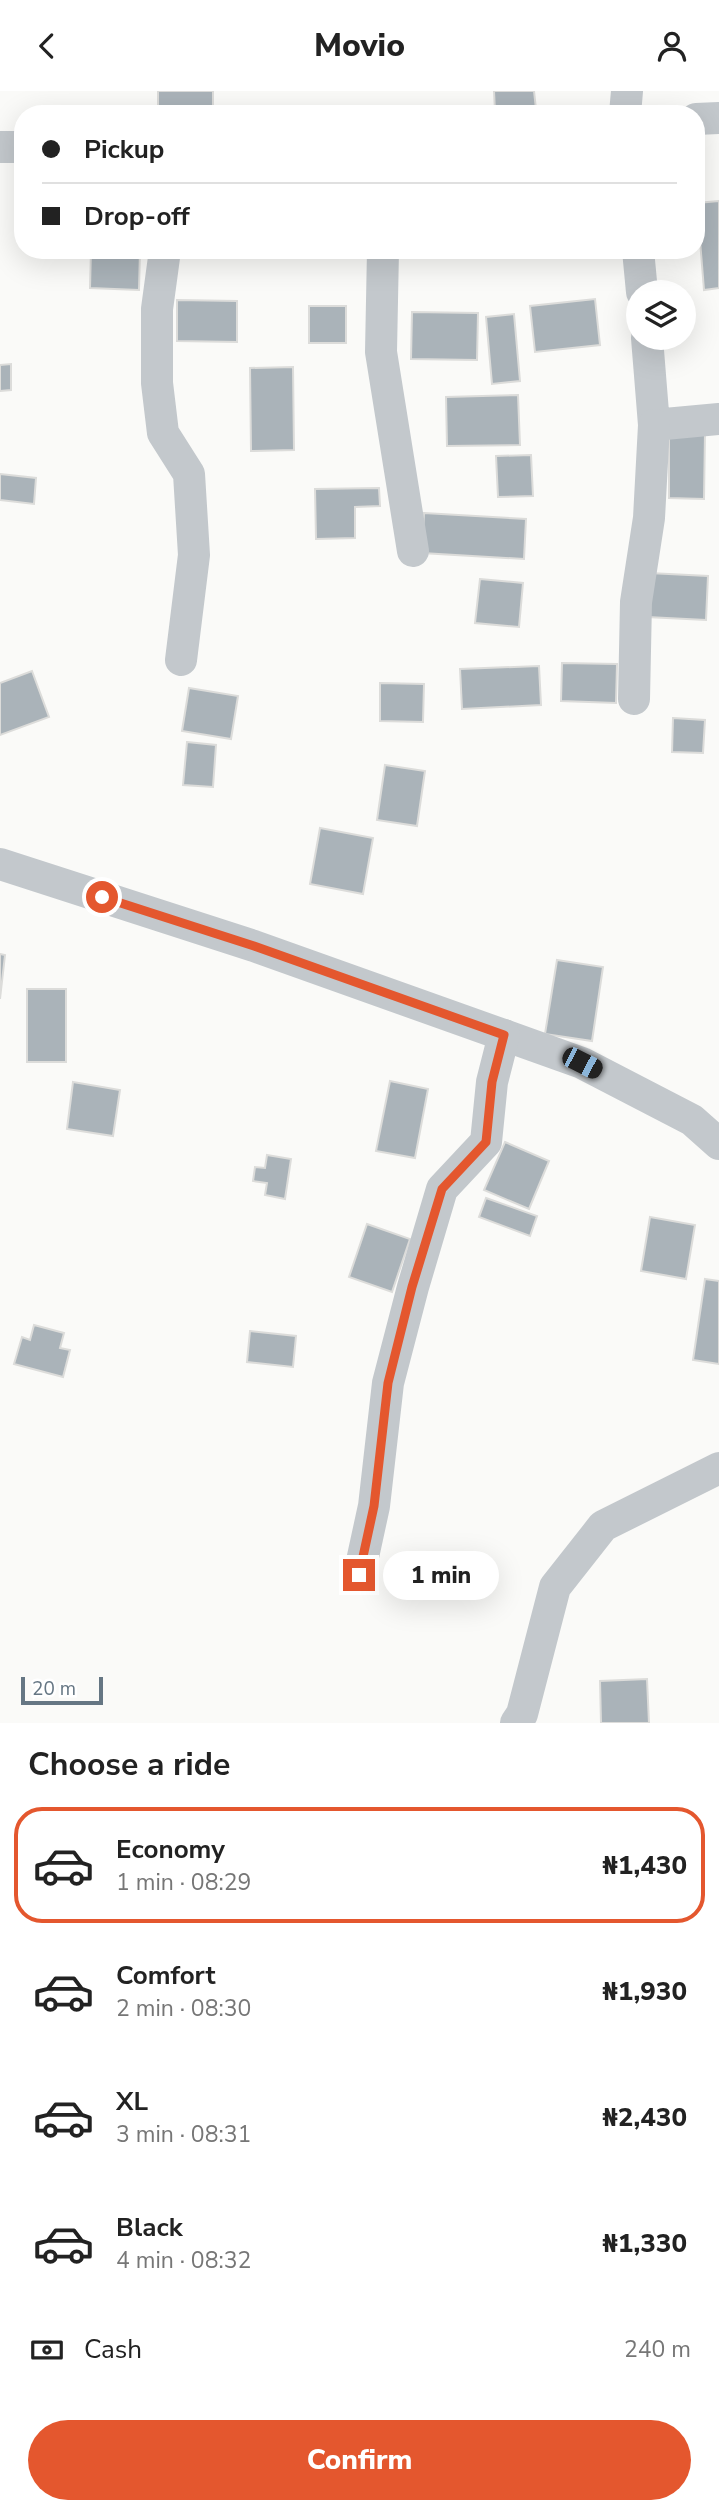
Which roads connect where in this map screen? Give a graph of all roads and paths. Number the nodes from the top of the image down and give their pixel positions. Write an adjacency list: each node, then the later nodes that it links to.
1 (163, 259): 9 (street)
2 (383, 259): 8 (street)
3 (639, 259): 4 (street)
4 (641, 280)
5 (648, 350): 7 (street)
6 (719, 419): 7 (street)
7 (654, 425): 10 (street)
8 (413, 551)
9 (181, 660)
10 (634, 699)
11 (0, 864): 12 (street)
12 (504, 1035): 13 (street); 15 (street)
13 (719, 1144)
14 (719, 1468): 16 (street)
15 (359, 1575)
16 (516, 1723)

